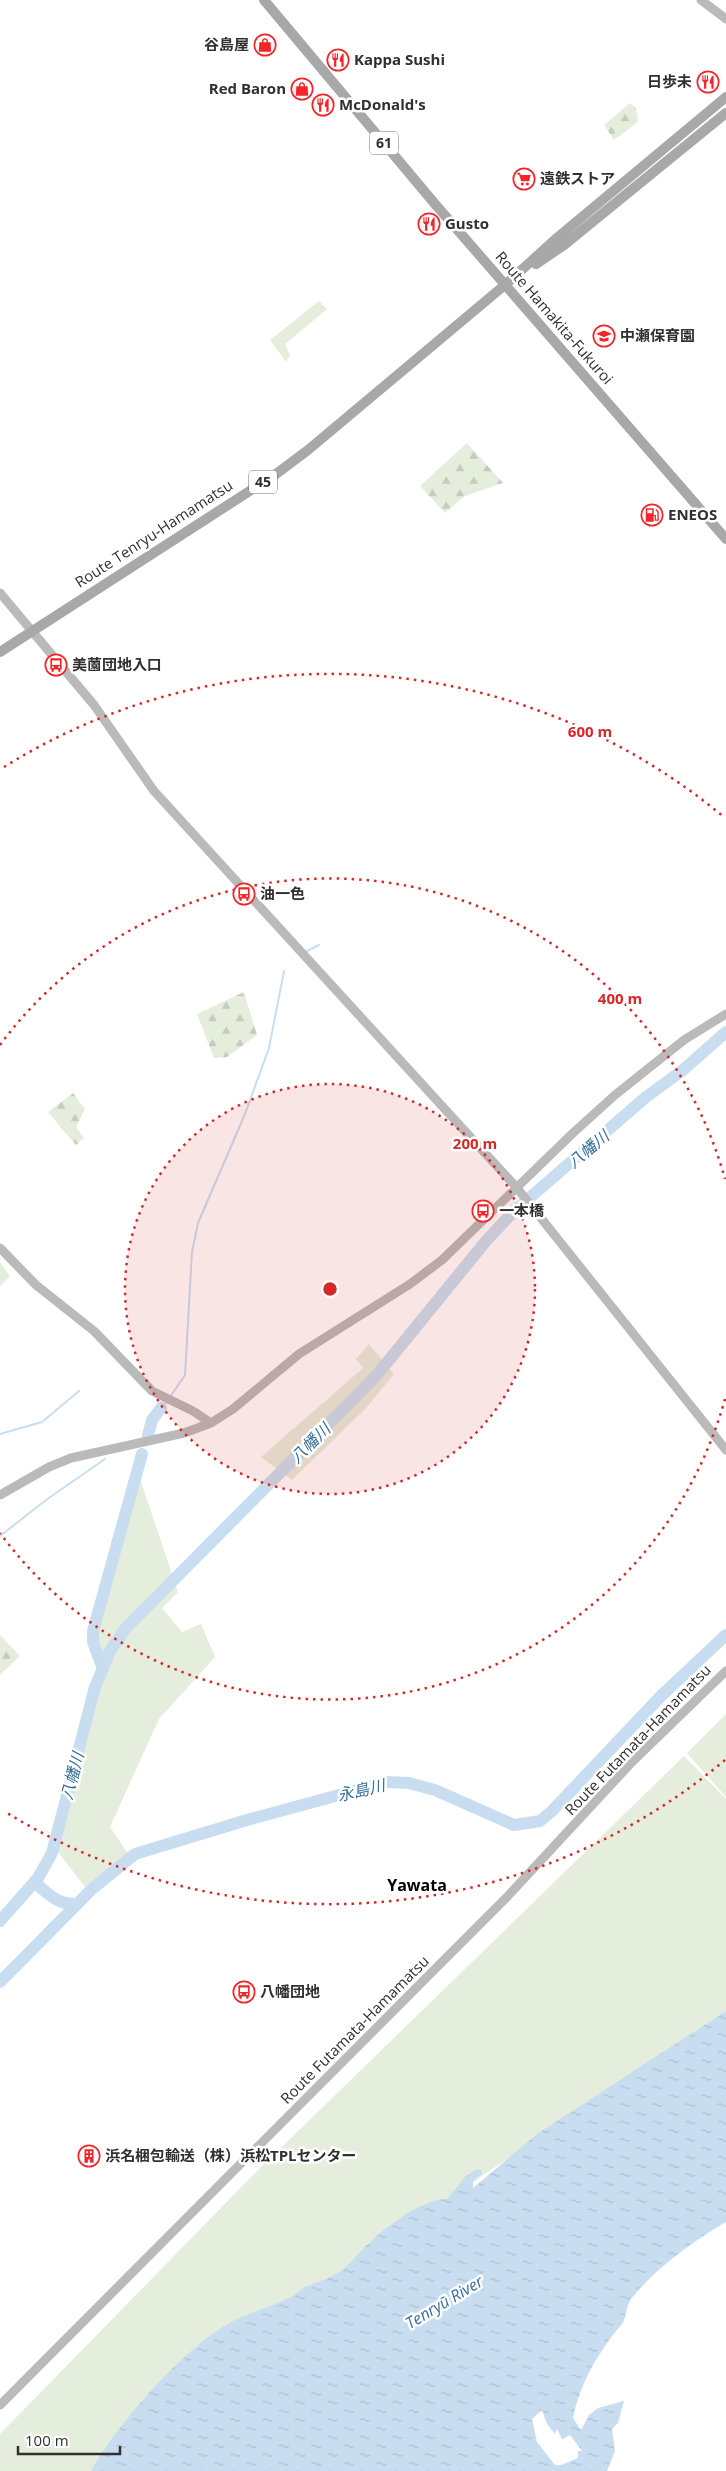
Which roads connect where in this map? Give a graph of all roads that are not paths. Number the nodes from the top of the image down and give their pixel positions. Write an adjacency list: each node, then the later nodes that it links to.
1 (264, 0): 6 (main road, Route Hamakita-Fukuroi / 61)
2 (700, 0): 3 (street)
3 (726, 19)
4 (726, 97): 6 (main road, Route Tenryu-Hamamatsu / 45)
5 (726, 113): 6 (main road, Route Tenryu-Hamamatsu / 45)
6 (506, 284): 7 (main road, Route Hamakita-Fukuroi / 61); 9 (main road, Route Tenryu-Hamamatsu / 45)
7 (726, 539)
8 (0, 593): 9 (street)
9 (32, 631): 10 (main road, Route Tenryu-Hamamatsu / 45); 12 (street)
10 (0, 652)
11 (726, 1014): 12 (street)
12 (519, 1191): 14 (street); 15 (street)
13 (0, 1248): 14 (street)
14 (211, 1423): 16 (street)
15 (726, 1450)
16 (0, 1495)
17 (726, 1671): 18 (street, Route Futamata-Hamamatsu)
18 (0, 2405)

